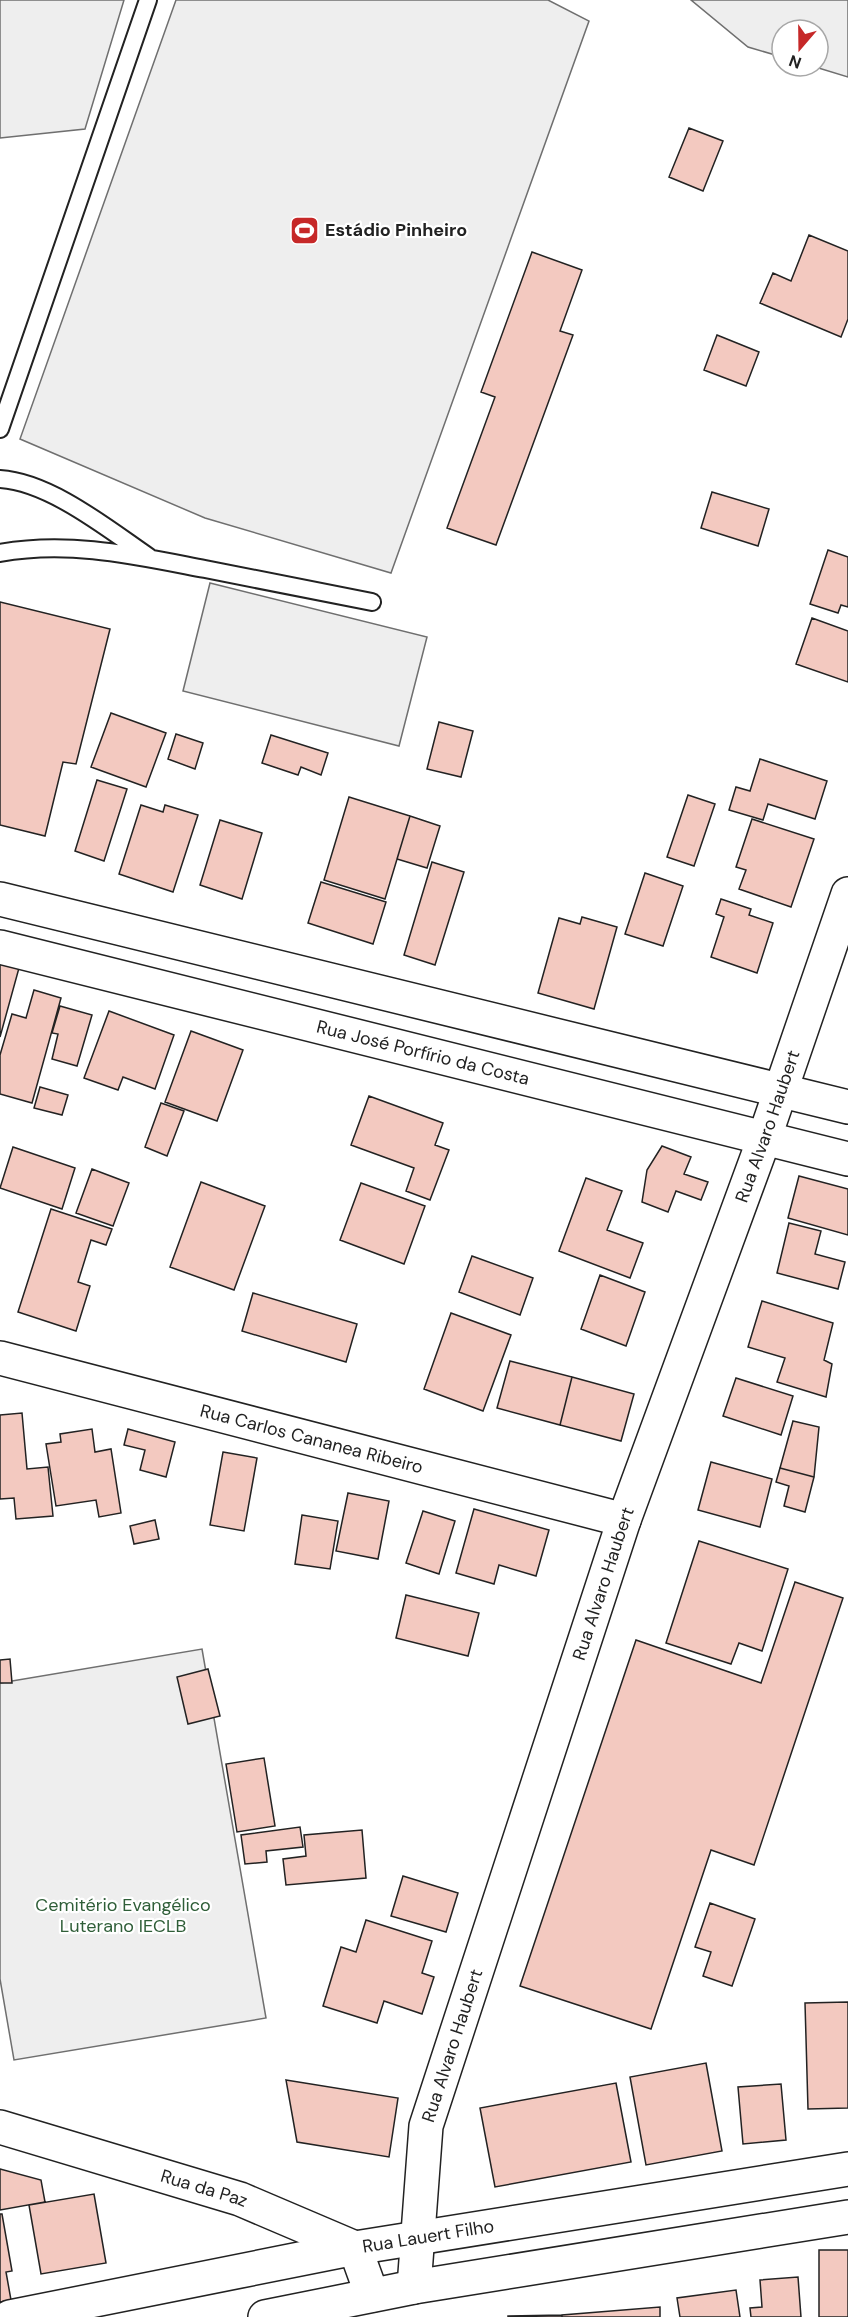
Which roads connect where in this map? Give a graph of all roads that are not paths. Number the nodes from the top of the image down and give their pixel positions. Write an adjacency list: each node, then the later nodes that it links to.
1 (148, 0): 2 (lane)
2 (0, 429)
3 (0, 478): 5 (lane)
4 (0, 553): 5 (lane)
5 (152, 559): 6 (lane)
6 (372, 602)
7 (848, 894): 12 (street, Rua Alvaro Haubert)
8 (0, 899): 10 (street)
9 (0, 947): 11 (street, Rua José Porfírio da Costa)
10 (257, 963): 11 (street); 12 (street)
11 (244, 1008): 14 (street, Rua José Porfírio da Costa)
12 (780, 1091): 13 (street); 14 (street, Rua Alvaro Haubert)
13 (848, 1107)
14 (764, 1139): 15 (street, Rua José Porfírio da Costa); 17 (street, Rua Alvaro Haubert)
15 (848, 1159)
16 (0, 1358): 17 (street, Rua Carlos Cananea Ribeiro)
17 (624, 1520): 21 (street, Rua Alvaro Haubert)
18 (0, 2127): 22 (street, Rua da Paz)
19 (848, 2169): 21 (street, Rua Lauert Filho)
20 (848, 2217): 23 (street)
21 (418, 2238): 22 (street, Rua Lauert Filho); 23 (street, Rua Alvaro Haubert)
22 (355, 2248): 24 (street); 25 (street, Rua Lauert Filho)
23 (414, 2287): 24 (street)
24 (372, 2295): 26 (street)
25 (10, 2317)
26 (265, 2317)

